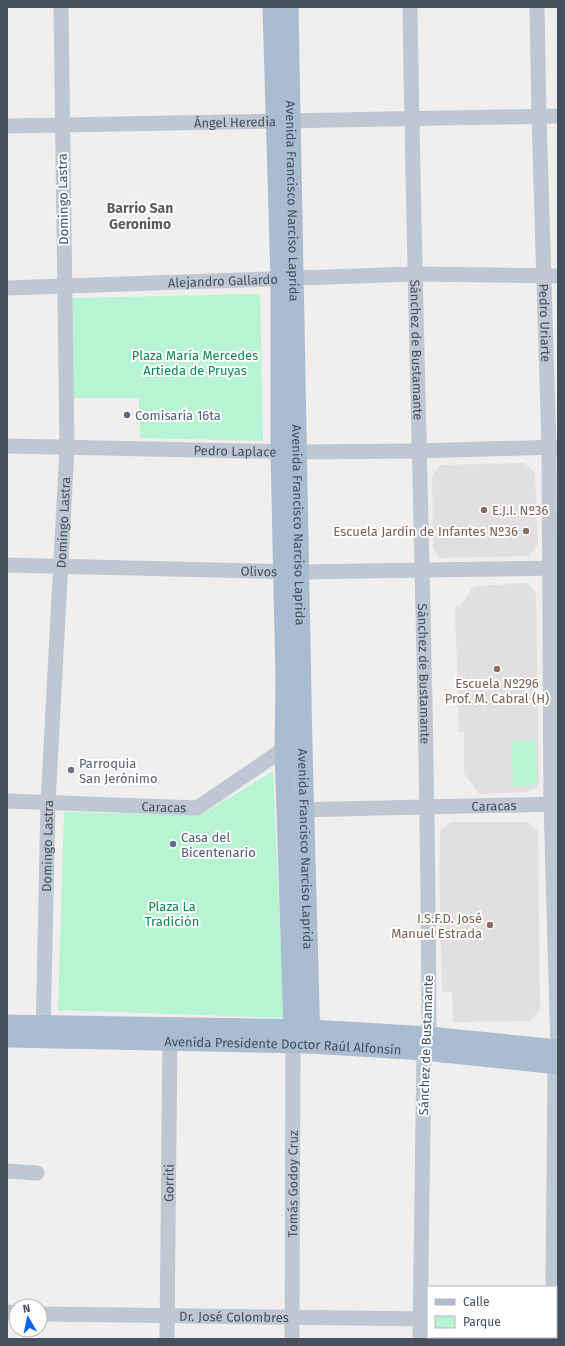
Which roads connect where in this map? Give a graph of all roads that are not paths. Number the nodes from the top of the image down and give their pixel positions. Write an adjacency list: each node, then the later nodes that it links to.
1 (60, 7): 10 (street, Domingo Lastra)
2 (272, 7): 9 (main road, Avenida Francisco Narciso Laprida)
3 (289, 7): 9 (main road, Avenida Francisco Narciso Laprida)
4 (410, 7): 8 (street, Sánchez de Bustamante)
5 (538, 7): 6 (street, Pedro Uriarte)
6 (539, 116): 7 (street, Ángel Heredia); 8 (street, Ángel Heredia); 13 (street, Pedro Uriarte)
7 (558, 116)
8 (411, 119): 9 (street, Ángel Heredia); 12 (street, Sánchez de Bustamante)
9 (283, 120): 10 (street, Ángel Heredia); 14 (main road, Avenida Francisco Narciso Laprida)
10 (62, 125): 11 (street, Ángel Heredia); 15 (street, Domingo Lastra)
11 (7, 126)
12 (415, 274): 13 (street, Alejandro Gallardo); 14 (street, Alejandro Gallardo); 21 (street, Sánchez de Bustamante)
13 (551, 276): 18 (street, Pedro Uriarte)
14 (287, 280): 15 (street, Alejandro Gallardo); 20 (main road, Avenida Francisco Narciso Laprida)
15 (65, 287): 16 (street, Alejandro Gallardo); 19 (street, Domingo Lastra)
16 (7, 288)
17 (7, 446): 19 (street, Pedro Laplace)
18 (554, 447): 21 (street, Pedro Laplace); 24 (street, Pedro Uriarte)
19 (67, 448): 20 (street, Pedro Laplace); 23 (street, Domingo Lastra)
20 (288, 451): 21 (street, Pedro Laplace); 26 (main road, Avenida Francisco Narciso Laprida)
21 (418, 451): 25 (street, Sánchez de Bustamante)
22 (7, 565): 23 (street, Olivos)
23 (60, 566): 26 (street, Olivos); 31 (street, Domingo Lastra)
24 (554, 568): 25 (street, Olivos); 27 (street, Pedro Uriarte)
25 (421, 571): 26 (street, Olivos); 33 (street, Sánchez de Bustamante)
26 (291, 572): 28 (main road, Avenida Francisco Narciso Laprida); 29 (main road, Avenida Francisco Narciso Laprida)
27 (555, 687): 32 (street, Pedro Uriarte)
28 (284, 749): 29 (street); 31 (street, Caracas); 34 (main road, Avenida Francisco Narciso Laprida)
29 (303, 749): 35 (main road, Avenida Francisco Narciso Laprida)
30 (7, 801): 31 (street, Caracas)
31 (48, 803): 38 (street, Domingo Lastra)
32 (555, 804): 33 (street, Caracas); 36 (street, Pedro Uriarte)
33 (428, 806): 35 (street, Caracas); 42 (street, Sánchez de Bustamante)
34 (286, 810): 35 (street, Caracas); 40 (main road, Avenida Francisco Narciso Laprida)
35 (305, 810): 40 (main road, Avenida Francisco Narciso Laprida)
36 (556, 924): 43 (street, Pedro Uriarte)
37 (7, 1024): 38 (main road, Avenida Presidente Doctor Raúl Alfonsín)
38 (43, 1031): 39 (main road, Avenida Presidente Doctor Raúl Alfonsín); 41 (main road, Avenida Presidente Doctor Raúl Alfonsín)
39 (170, 1035): 40 (main road, Avenida Presidente Doctor Raúl Alfonsín); 48 (street, Gorriti)
40 (302, 1036): 42 (main road, Avenida Presidente Doctor Raúl Alfonsín); 49 (street, Tomás Godoy Cruz)
41 (7, 1038)
42 (426, 1044): 43 (main road, Avenida Presidente Doctor Raúl Alfonsín); 50 (street, Sánchez de Bustamante)
43 (557, 1057): 46 (street, Pedro Uriarte)
44 (7, 1171): 45 (street)
45 (37, 1172)
46 (553, 1286)
47 (48, 1314): 48 (street, Dr. José Colombres)
48 (168, 1316): 49 (street, Dr. José Colombres); 51 (street, Gorriti)
49 (292, 1317): 50 (street, Dr. José Colombres); 52 (street, Tomás Godoy Cruz)
50 (424, 1319): 53 (street, Sánchez de Bustamante)
51 (167, 1339)
52 (292, 1339)
53 (420, 1339)

